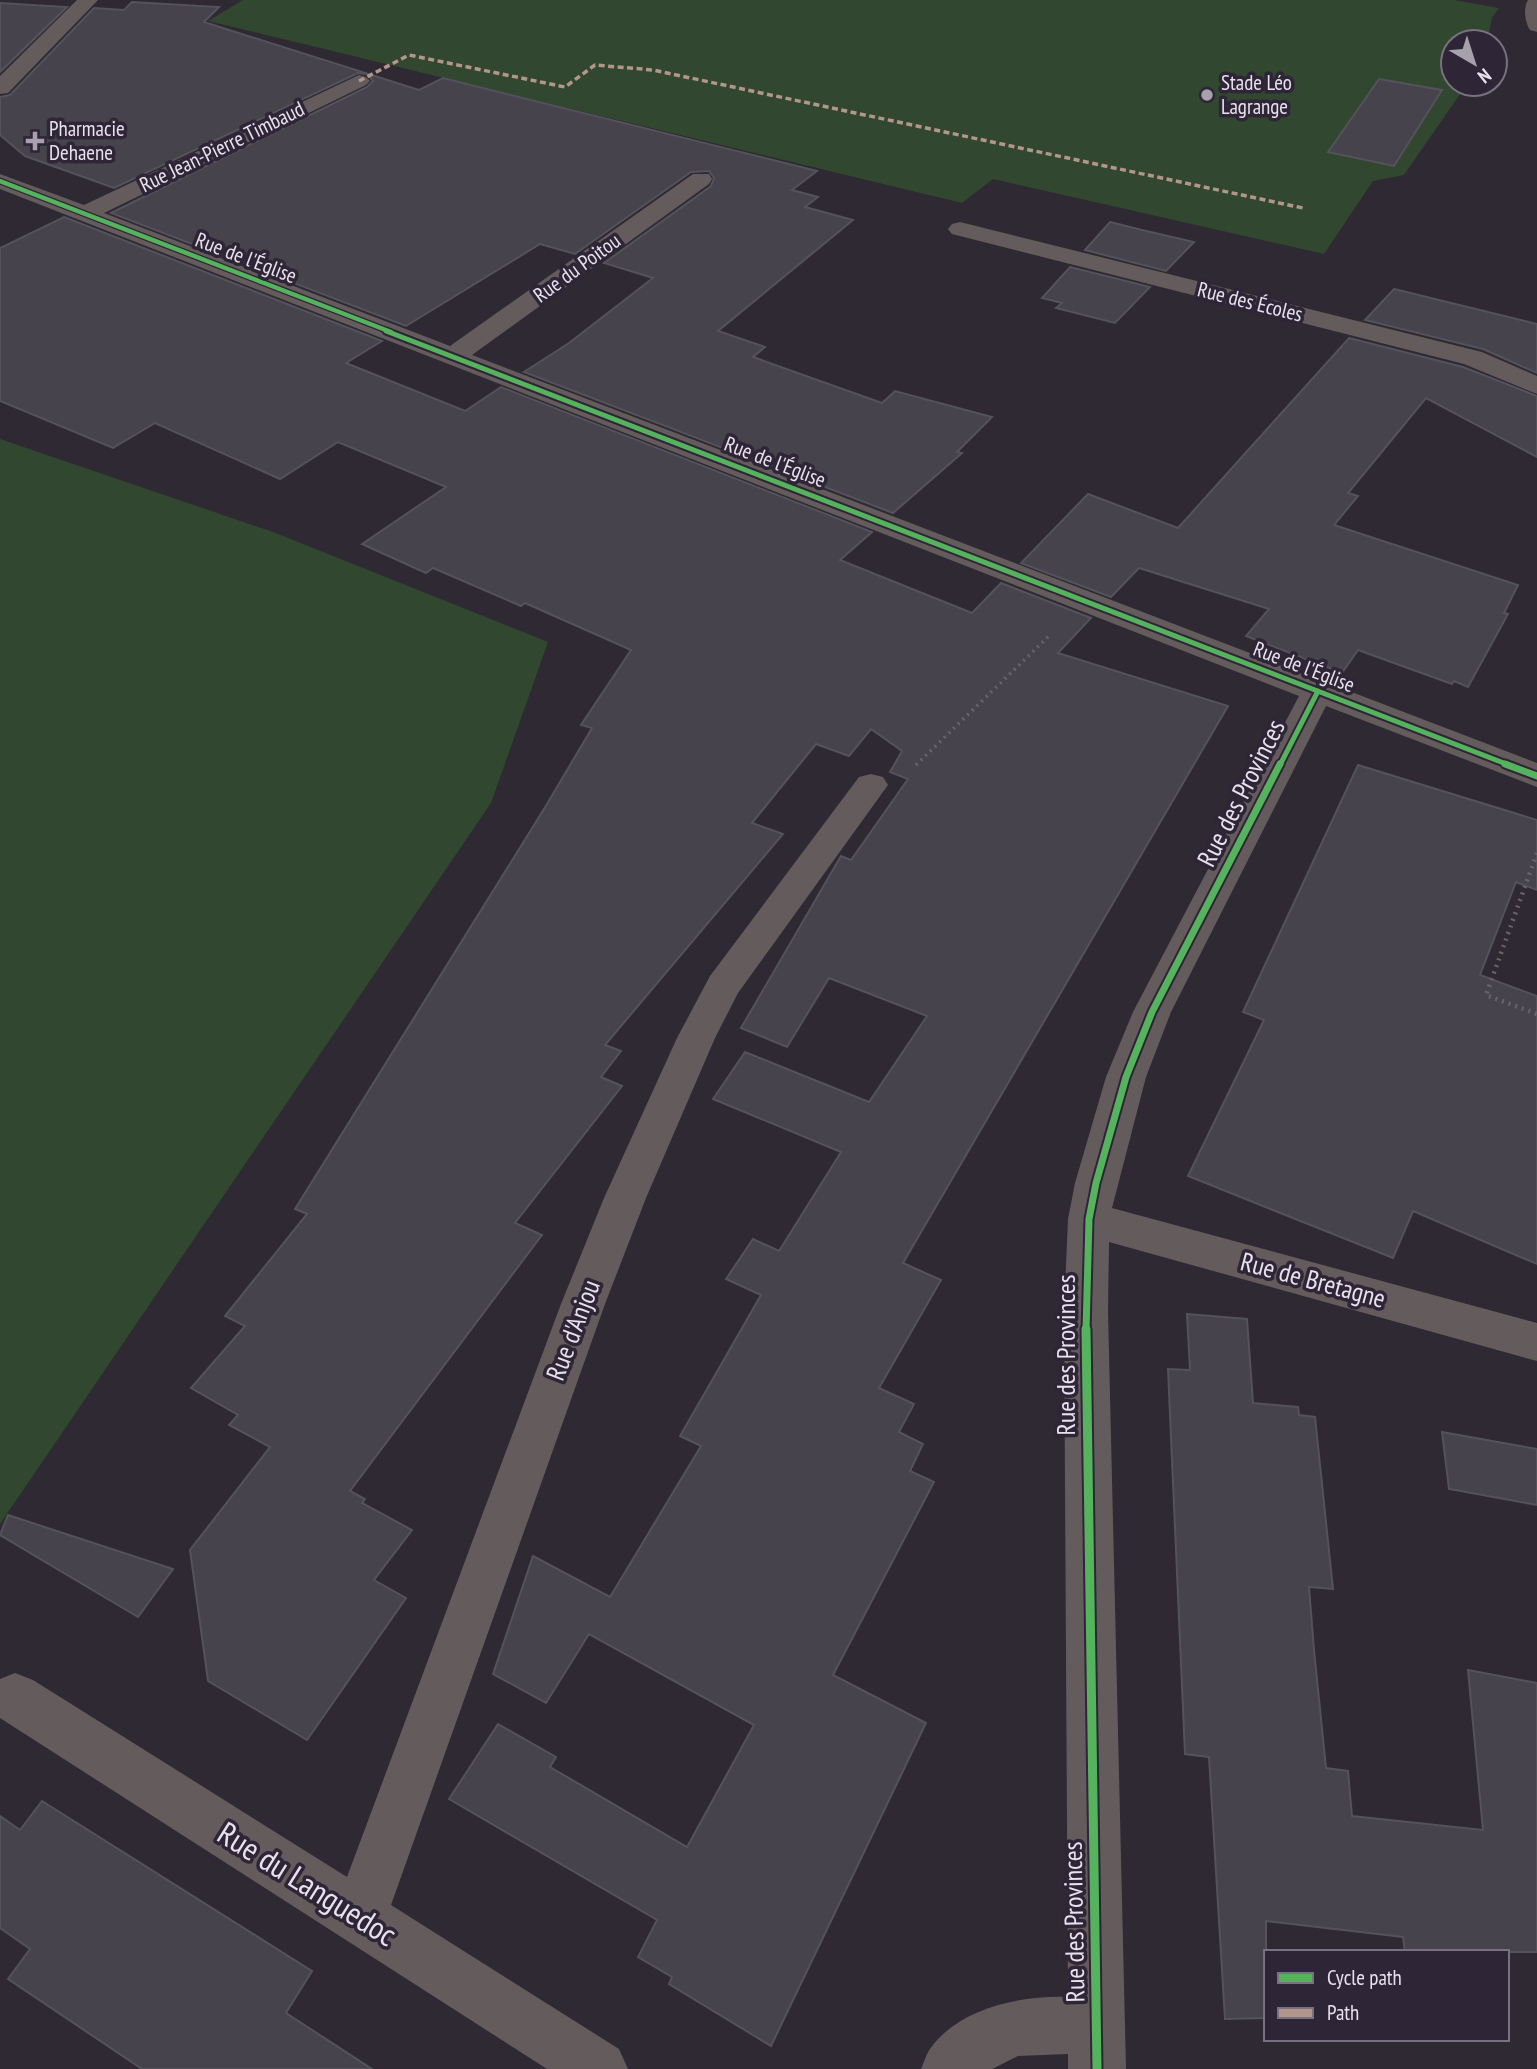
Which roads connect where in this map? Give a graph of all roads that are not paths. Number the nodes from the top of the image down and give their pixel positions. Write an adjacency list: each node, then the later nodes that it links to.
1 (88, 0): 5 (street)
2 (1530, 2): 3 (street)
3 (1537, 26)
4 (359, 80): 8 (street, Rue Jean-Pierre Timbaud)
5 (0, 88)
6 (701, 179): 10 (street, Rue du Poitou)
7 (0, 181): 8 (street, Rue de l'Église)
8 (84, 214): 10 (street, Rue de l'Église)
9 (960, 229): 11 (street, Rue des Écoles)
10 (452, 357): 12 (street, Rue de l'Église)
11 (1537, 386)
12 (1318, 691): 13 (street, Rue de l'Église); 15 (street, Rue des Provinces)
13 (1537, 776)
14 (871, 785): 18 (street, Rue d'Anjou)
15 (1089, 1219): 16 (street, Rue de Bretagne); 19 (street, Rue des Provinces)
16 (1537, 1342)
17 (15, 1698): 18 (street, Rue du Languedoc)
18 (359, 1917): 20 (street, Rue du Languedoc)
19 (1097, 2048): 21 (street)
20 (599, 2069)
21 (950, 2069)

